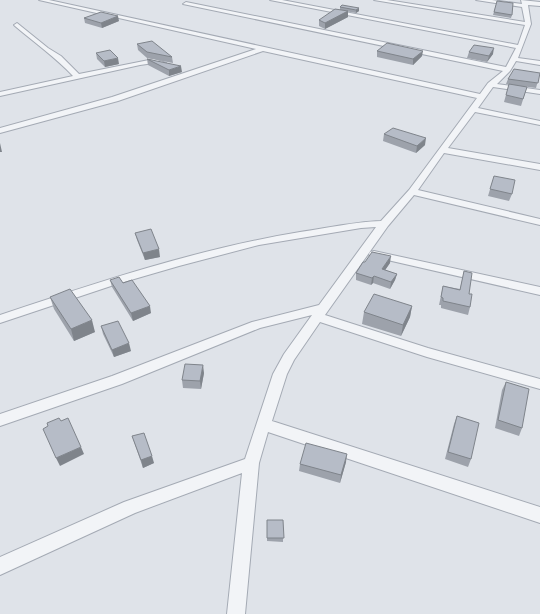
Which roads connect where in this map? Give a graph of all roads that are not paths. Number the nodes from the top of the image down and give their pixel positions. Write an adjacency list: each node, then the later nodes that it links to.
1 (42, 0): 11 (street)
2 (273, 0): 10 (street)
3 (377, 0): 8 (street)
4 (479, 0): 5 (street)
5 (526, 3): 7 (street); 8 (street)
6 (186, 4): 14 (street)
7 (540, 4)
8 (528, 24): 10 (street)
9 (17, 25): 17 (street)
10 (520, 47): 14 (street)
11 (261, 50): 16 (street); 21 (street)
12 (540, 63): 14 (street)
13 (168, 65): 17 (street)
14 (511, 65): 18 (street)
15 (181, 68): 16 (street)
16 (194, 72): 24 (street)
17 (78, 77): 20 (street)
18 (491, 85): 19 (street); 21 (street)
19 (540, 92)
20 (0, 94)
21 (482, 97): 22 (street)
22 (472, 109): 23 (street); 25 (street)
23 (540, 123)
24 (0, 131)
25 (442, 150): 26 (street); 27 (street)
26 (540, 167)
27 (412, 192): 28 (street); 29 (street)
28 (540, 222)
29 (384, 224): 30 (street); 33 (street)
30 (364, 252): 31 (street); 32 (street)
31 (540, 291)
32 (320, 313): 34 (street); 35 (street); 36 (street)
33 (0, 319)
34 (540, 384)
35 (0, 420)
36 (263, 424): 37 (street); 38 (street)
37 (250, 463): 39 (street); 40 (street)
38 (540, 515)
39 (0, 566)
40 (236, 614)

